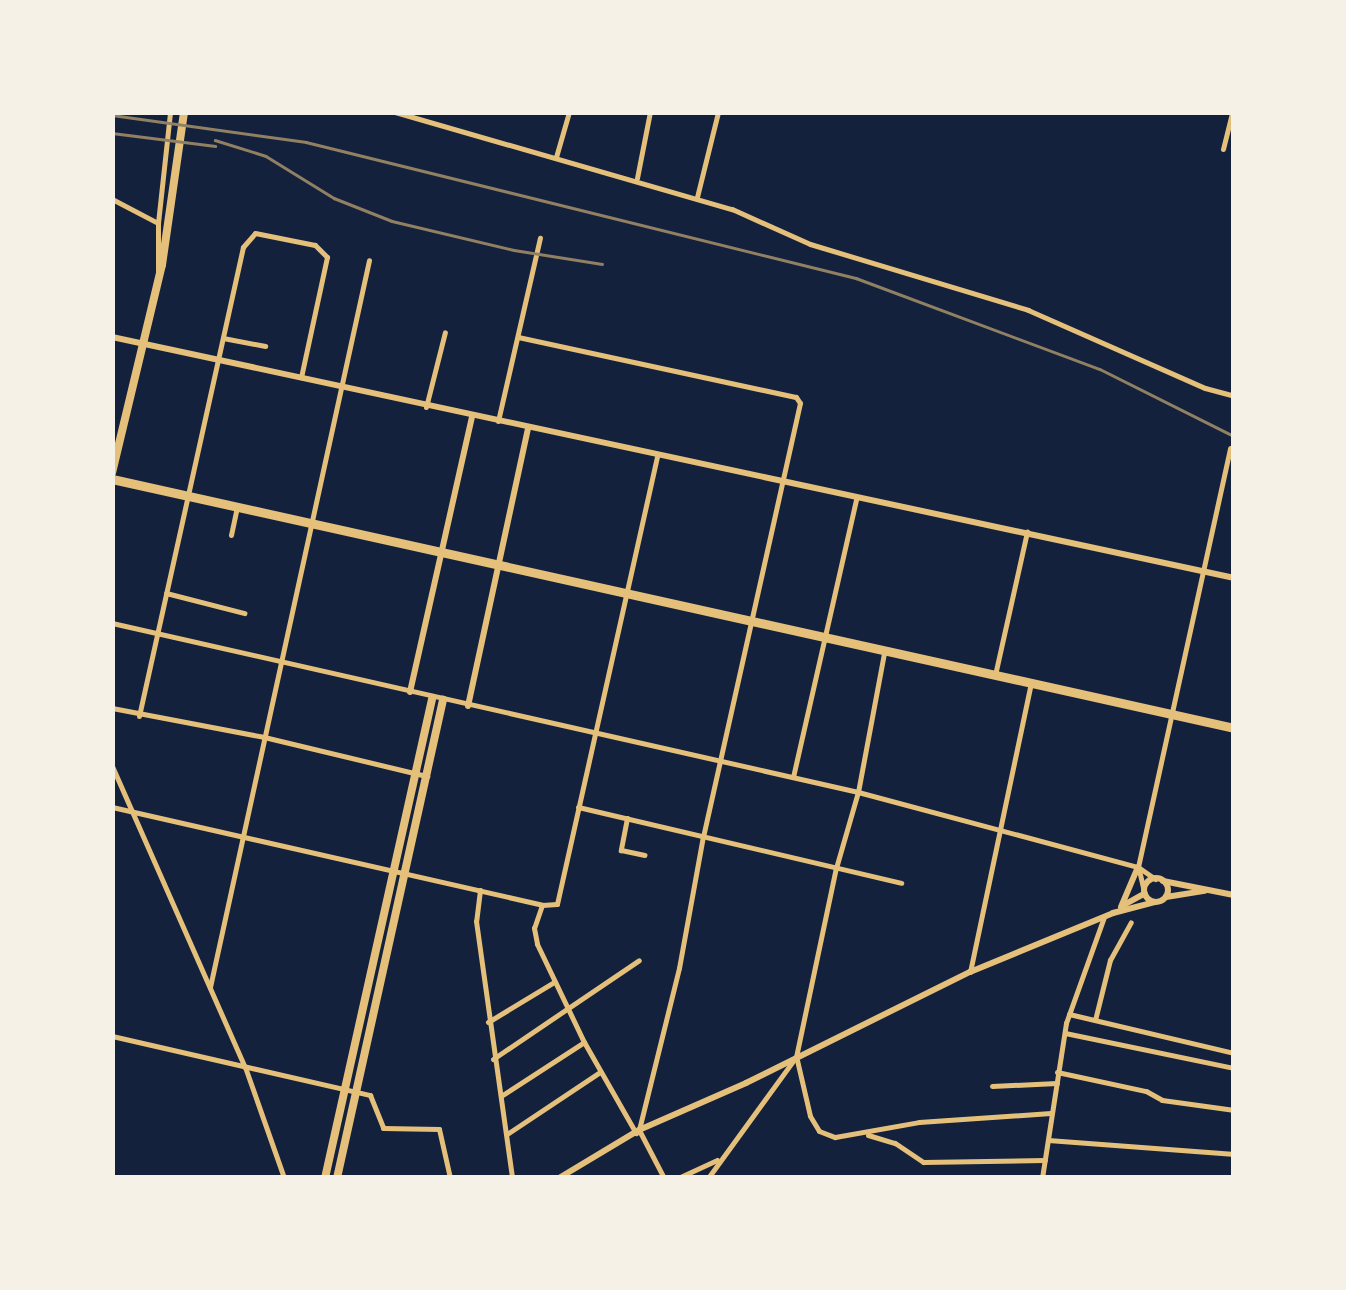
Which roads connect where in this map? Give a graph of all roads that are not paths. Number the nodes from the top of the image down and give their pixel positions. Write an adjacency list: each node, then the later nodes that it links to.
1 (170, 112): 14 (street)
2 (184, 112): 17 (main road)
3 (396, 112): 8 (street)
4 (568, 112): 10 (street)
5 (650, 112): 11 (street)
6 (718, 112): 12 (street)
7 (1232, 112): 9 (street)
8 (412, 115): 10 (street)
9 (1223, 149)
10 (556, 156): 11 (street)
11 (637, 179): 12 (street)
12 (697, 198): 27 (street)
13 (112, 199): 14 (street)
14 (158, 223): 17 (street)
15 (540, 238): 19 (street)
16 (369, 260): 26 (street)
17 (159, 278): 22 (main road)
18 (445, 332): 28 (street)
19 (518, 336): 30 (street); 35 (street)
20 (112, 338): 22 (street)
21 (223, 338): 23 (street); 24 (street); 25 (street)
22 (145, 344): 24 (street); 34 (main road)
23 (265, 346)
24 (217, 360): 25 (street); 36 (street)
25 (301, 378): 26 (street)
26 (340, 387): 28 (street); 39 (street)
27 (1234, 396)
28 (426, 407): 29 (street)
29 (472, 417): 30 (street); 42 (street)
30 (498, 422): 31 (street)
31 (528, 429): 33 (street); 43 (street)
32 (1230, 448): 44 (street)
33 (656, 457): 35 (street); 47 (street)
34 (112, 476): 36 (main road)
35 (780, 483): 37 (street); 50 (street)
36 (187, 496): 38 (main road); 46 (street)
37 (856, 499): 40 (street); 52 (street)
38 (238, 507): 39 (main road); 41 (street)
39 (312, 526): 42 (main road); 54 (street)
40 (1028, 531): 44 (street); 55 (street)
41 (230, 534)
42 (442, 553): 43 (main road); 57 (street)
43 (496, 565): 47 (main road); 60 (street)
44 (1203, 571): 45 (street); 62 (street)
45 (1234, 578)
46 (166, 594): 48 (street); 51 (street)
47 (626, 594): 50 (main road); 65 (street)
48 (244, 613)
49 (112, 623): 51 (street)
50 (751, 623): 52 (main road); 67 (street)
51 (158, 632): 54 (street); 63 (street)
52 (826, 637): 53 (main road); 71 (street)
53 (884, 652): 55 (main road); 72 (street)
54 (281, 662): 57 (street); 66 (street)
55 (994, 675): 56 (main road)
56 (1031, 682): 62 (main road); 77 (street)
57 (410, 692): 58 (street)
58 (432, 698): 59 (street); 69 (main road)
59 (443, 700): 60 (street); 70 (main road)
60 (468, 706): 65 (street)
61 (112, 708): 63 (street)
62 (1173, 714): 64 (main road); 81 (street)
63 (138, 716): 66 (street)
64 (1234, 728)
65 (596, 733): 67 (street); 74 (street)
66 (264, 737): 69 (street); 78 (street)
67 (720, 760): 71 (street); 79 (street)
68 (112, 766): 75 (street)
69 (416, 773): 70 (street); 83 (main road)
70 (427, 776): 83 (main road)
71 (794, 776): 72 (street)
72 (858, 792): 77 (street); 82 (street)
73 (112, 807): 75 (street)
74 (578, 807): 76 (street); 92 (street)
75 (134, 812): 78 (street); 100 (street)
76 (627, 818): 79 (street); 80 (street)
77 (1000, 831): 81 (street); 98 (street)
78 (242, 836): 83 (street); 100 (street)
79 (703, 836): 82 (street); 121 (street)
80 (644, 855)
81 (1138, 867): 84 (street); 88 (street); 93 (street)
82 (836, 868): 85 (street); 109 (street)
83 (400, 870): 86 (street); 117 (main road)
84 (1159, 880): 87 (street); 88 (street); 90 (street)
85 (902, 883)
86 (480, 890): 92 (street); 104 (street)
87 (1216, 891): 89 (street); 90 (street)
88 (1145, 892): 91 (street); 93 (street)
89 (1234, 895)
90 (1166, 896): 91 (street)
91 (1155, 902): 94 (street)
92 (542, 905): 99 (street)
93 (1121, 906): 94 (street)
94 (1113, 913): 95 (street)
95 (1104, 918): 98 (street); 102 (street)
96 (1131, 922): 103 (street)
97 (639, 960): 101 (street)
98 (970, 972): 109 (street)
99 (554, 981): 101 (street); 104 (street)
100 (210, 987): 111 (street)
101 (568, 1007): 107 (street); 110 (street)
102 (1070, 1014): 103 (street); 105 (street)
103 (1095, 1020): 108 (street)
104 (488, 1022): 110 (street)
105 (1064, 1033): 112 (street); 114 (street)
106 (112, 1036): 111 (street)
107 (584, 1042): 113 (street); 118 (street)
108 (1234, 1054)
109 (796, 1057): 121 (street); 123 (street); 126 (street)
110 (492, 1059): 118 (street)
111 (245, 1067): 117 (street); 128 (street)
112 (1234, 1068)
113 (600, 1072): 121 (street); 122 (street)
114 (1058, 1072): 115 (street); 119 (street)
115 (1056, 1083): 116 (street); 120 (street)
116 (992, 1086)
117 (352, 1089): 129 (main road); 130 (main road); 131 (street)
118 (501, 1096): 122 (street)
119 (1234, 1110)
120 (1051, 1113): 123 (street); 124 (street)
121 (637, 1131): 133 (street); 134 (street)
122 (507, 1134): 132 (street)
123 (865, 1135): 127 (street)
124 (1048, 1140): 125 (street); 127 (street)
125 (1234, 1154)
126 (718, 1159): 135 (street); 136 (street)
127 (1045, 1160): 137 (street)
128 (284, 1178)
129 (325, 1178)
130 (337, 1178)
131 (450, 1178)
132 (512, 1178)
133 (559, 1178)
134 (664, 1178)
135 (678, 1178)
136 (708, 1178)
137 (1042, 1178)

